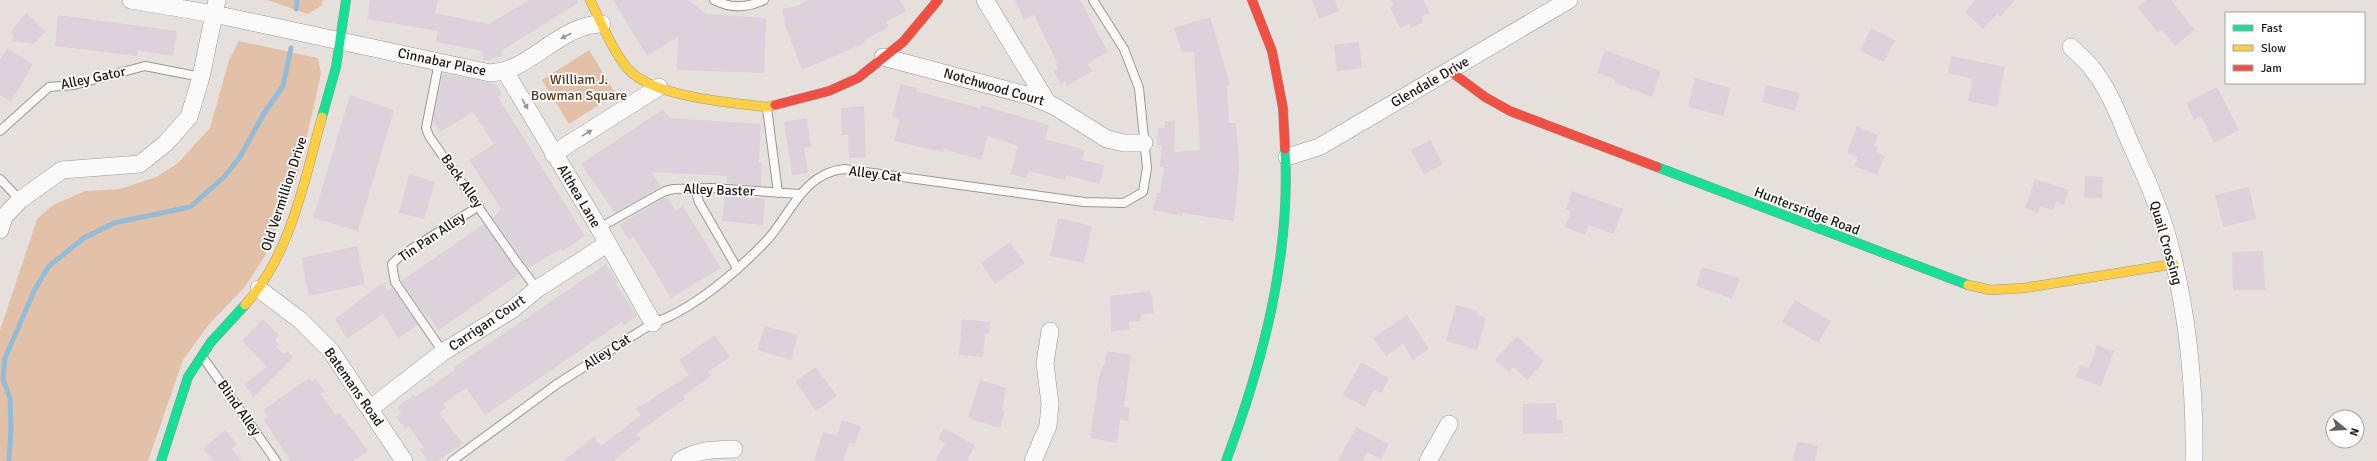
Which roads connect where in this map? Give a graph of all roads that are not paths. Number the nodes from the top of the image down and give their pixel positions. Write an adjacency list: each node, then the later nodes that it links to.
1 (131, 0): 11 (street, Cinnabar Place)
2 (346, 0): 13 (street, Old Vermillion Drive)
3 (590, 0): 12 (street)
4 (714, 0): 5 (lane)
5 (764, 0)
6 (938, 0): 15 (street)
7 (985, 0): 21 (street)
8 (1093, 0): 24 (lane, Alley Cat)
9 (1252, 0): 26 (street)
10 (1569, 0): 18 (street, Glendale Drive)
11 (215, 7): 13 (street, Cinnabar Place); 19 (street)
12 (602, 24): 17 (street, Cinnabar Place, one-way to 17); 20 (street)
13 (340, 41): 16 (street, Cinnabar Place); 39 (street, Old Vermillion Drive)
14 (2071, 47): 36 (street, Quail Crossing)
15 (883, 57): 21 (street, Notchwood Court); 22 (street)
16 (439, 62): 17 (street, Cinnabar Place); 32 (lane, Back Alley)
17 (505, 71): 25 (street, Althea Lane, one-way to 25)
18 (1450, 71): 26 (street, Glendale Drive); 36 (street, Huntersridge Road)
19 (201, 77): 23 (lane, Alley Gator); 31 (street)
20 (659, 87): 22 (street); 25 (street, one-way to 20)
21 (1047, 102): 24 (street, Notchwood Court)
22 (767, 107): 29 (lane)
23 (0, 131)
24 (1144, 143): 30 (lane, Alley Cat)
25 (553, 154): 33 (street, Althea Lane)
26 (1287, 157): 53 (street)
27 (0, 178): 31 (lane)
28 (696, 189): 29 (lane, Alley Baster); 33 (lane, Alley Baster); 37 (lane)
29 (778, 193): 30 (lane, Alley Baster)
30 (800, 194): 37 (lane, Alley Cat)
31 (20, 200): 34 (street)
32 (479, 206): 38 (lane, Back Alley); 42 (lane, Tin Pan Alley)
33 (599, 228): 35 (street, Althea Lane)
34 (0, 230)
35 (607, 244): 38 (street, Carrigan Court); 40 (street, Althea Lane)
36 (2174, 264): 55 (street, Quail Crossing)
37 (737, 268): 40 (lane, Alley Cat)
38 (538, 289): 42 (street, Carrigan Court)
39 (259, 290): 43 (street, Old Vermillion Drive); 44 (street, Batemans Road)
40 (653, 323): 51 (lane, Alley Cat)
41 (1050, 331): 47 (street)
42 (443, 352): 44 (street, Carrigan Court)
43 (202, 356): 48 (street, Old Vermillion Drive); 49 (lane, Blind Alley)
44 (371, 408): 50 (street, Batemans Road)
45 (1449, 424): 54 (street)
46 (734, 450): 52 (street)
47 (1038, 460)
48 (161, 461)
49 (276, 461)
50 (404, 461)
51 (452, 461)
52 (680, 461)
53 (1226, 461)
54 (1428, 461)
55 (2194, 461)

